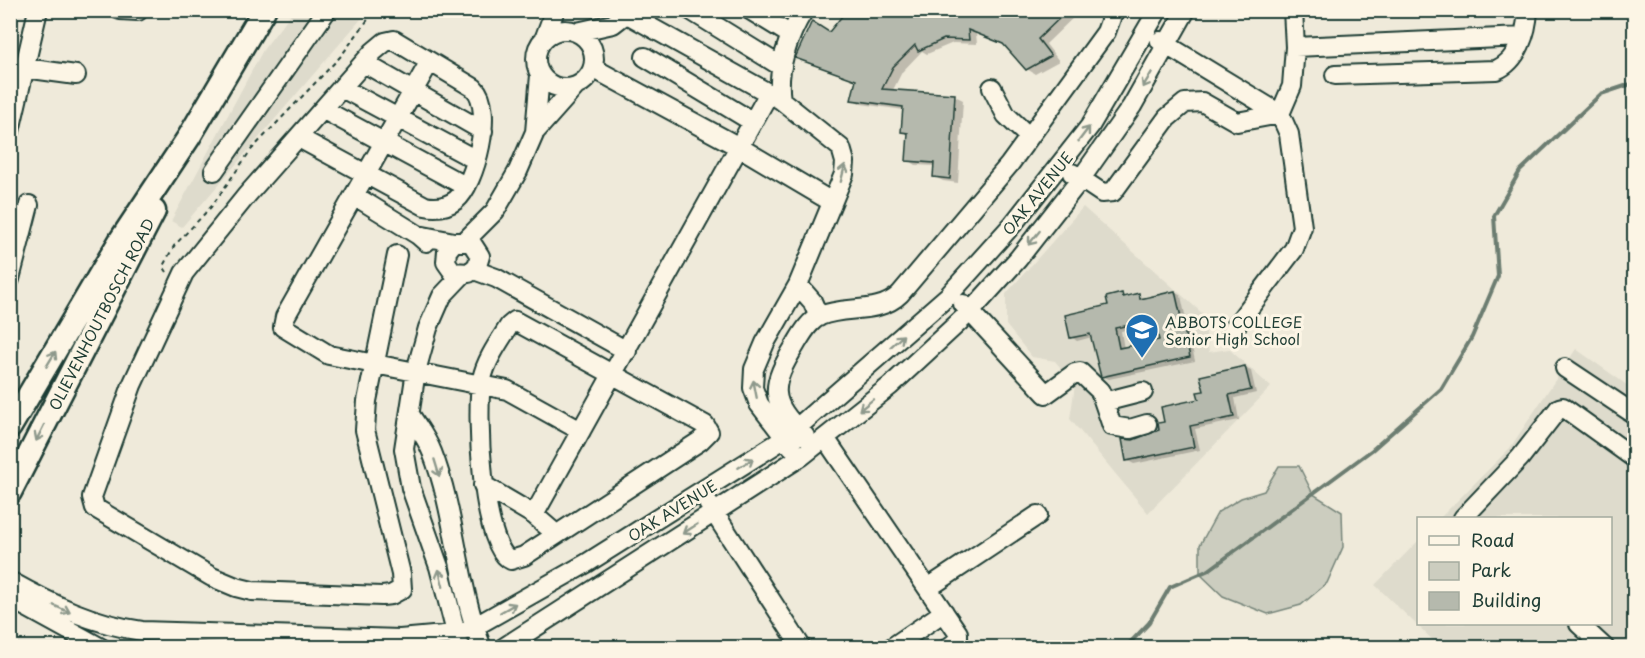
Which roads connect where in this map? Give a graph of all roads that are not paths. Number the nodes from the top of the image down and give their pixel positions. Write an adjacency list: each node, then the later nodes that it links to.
1 (38, 10): 26 (street)
2 (264, 10): 43 (main road, OLIEVENHOUTBOSCH ROAD)
3 (327, 10): 50 (street)
4 (555, 10): 18 (street)
5 (565, 10): 15 (street)
6 (690, 10): 27 (street)
7 (750, 10): 17 (street)
8 (804, 10): 17 (street)
9 (1114, 10): 44 (street)
10 (1158, 10): 16 (street, OAK AVENUE)
11 (1186, 10): 20 (street, OAK AVENUE)
12 (1293, 10): 21 (street)
13 (1528, 10): 19 (street)
14 (624, 16): 15 (street); 23 (street); 35 (street)
15 (572, 31): 18 (street); 23 (street)
16 (1146, 33): 20 (street); 49 (street, OAK AVENUE, one-way to 16)
17 (791, 35): 27 (street)
18 (545, 37): 29 (street)
19 (1523, 37): 21 (street); 30 (street)
20 (1168, 45): 37 (street); 52 (street, OAK AVENUE, one-way to 52)
21 (1295, 47): 37 (street)
22 (645, 57): 39 (street)
23 (594, 61): 31 (street); 47 (street)
24 (364, 63): 25 (street); 32 (street); 34 (street)
25 (429, 63): 34 (street); 41 (street)
26 (18, 67): 28 (street); 40 (street)
27 (782, 67): 35 (street)
28 (76, 75)
29 (540, 75): 31 (street); 42 (street)
30 (1335, 75)
31 (575, 87): 42 (street)
32 (342, 88): 36 (street); 38 (street)
33 (992, 88): 44 (street)
34 (414, 89): 38 (street); 41 (street)
35 (775, 97): 39 (street); 55 (street, one-way to 35)
36 (324, 110): 45 (street); 46 (street)
37 (1280, 114): 52 (street); 67 (street)
38 (398, 118): 46 (street); 48 (street)
39 (753, 122): 47 (street)
40 (10, 131)
41 (483, 131): 48 (street)
42 (535, 132): 59 (street)
43 (189, 136): 79 (main road, OLIEVENHOUTBOSCH ROAD, one-way to 43); 86 (main road, OLIEVENHOUTBOSCH ROAD, one-way to 86)
44 (1029, 137): 66 (street)
45 (299, 138): 51 (street); 69 (street)
46 (384, 144): 51 (street); 53 (street)
47 (739, 147): 55 (street); 68 (street)
48 (476, 160): 53 (street)
49 (1061, 165): 52 (street); 63 (street, OAK AVENUE)
50 (214, 171)
51 (367, 174): 53 (street); 54 (street)
52 (1080, 180): 65 (street, OAK AVENUE, one-way to 65)
53 (465, 186)
54 (355, 196): 57 (street); 69 (street)
55 (832, 202): 62 (street)
56 (29, 205): 61 (street)
57 (418, 235): 59 (street); 60 (street)
58 (397, 255): 69 (street)
59 (469, 256): 60 (street); 64 (street); 68 (street)
60 (446, 261): 64 (street)
61 (10, 279)
62 (798, 285): 66 (street); 81 (street, one-way to 62)
63 (951, 292): 65 (street); 81 (street, OAK AVENUE, one-way to 63)
64 (442, 296): 71 (street)
65 (971, 311): 75 (street); 82 (street, OAK AVENUE, one-way to 82)
66 (819, 317): 81 (street)
67 (1231, 332)
68 (627, 351): 72 (street)
69 (375, 364): 71 (street)
70 (1565, 368): 76 (street)
71 (416, 371): 73 (street); 77 (street)
72 (614, 374): 73 (street); 80 (street); 91 (street)
73 (481, 383): 80 (street); 84 (street)
74 (1143, 392): 75 (street)
75 (1104, 402): 78 (street)
76 (1635, 414)
77 (411, 416): 99 (street, one-way to 99); 101 (street, one-way to 77)
78 (1147, 424)
79 (10, 427)
80 (580, 431): 88 (street)
81 (791, 434): 82 (street); 85 (street, OAK AVENUE, one-way to 81)
82 (814, 447): 87 (street, OAK AVENUE); 95 (street)
83 (1635, 458): 90 (street)
84 (483, 485): 88 (street); 91 (street)
85 (701, 491): 87 (street); 92 (street, OAK AVENUE)
86 (10, 492)
87 (714, 513): 94 (street, OAK AVENUE, one-way to 94); 105 (street)
88 (534, 515): 91 (street)
89 (1038, 515): 95 (street)
90 (1464, 517)
91 (556, 534)
92 (583, 564): 94 (street); 99 (street, OAK AVENUE, one-way to 92)
93 (10, 581): 100 (street, OAK AVENUE, one-way to 100)
94 (599, 588): 104 (street, OAK AVENUE)
95 (928, 588): 97 (street)
96 (10, 598): 102 (street)
97 (944, 612): 106 (street); 107 (street)
98 (1580, 625): 108 (street)
99 (474, 627): 101 (street, OAK AVENUE); 103 (street)
100 (235, 640): 101 (street, OAK AVENUE)
101 (458, 641)
102 (101, 648)
103 (482, 648)
104 (503, 648)
105 (802, 648)
106 (891, 648)
107 (948, 648)
108 (1605, 648)

